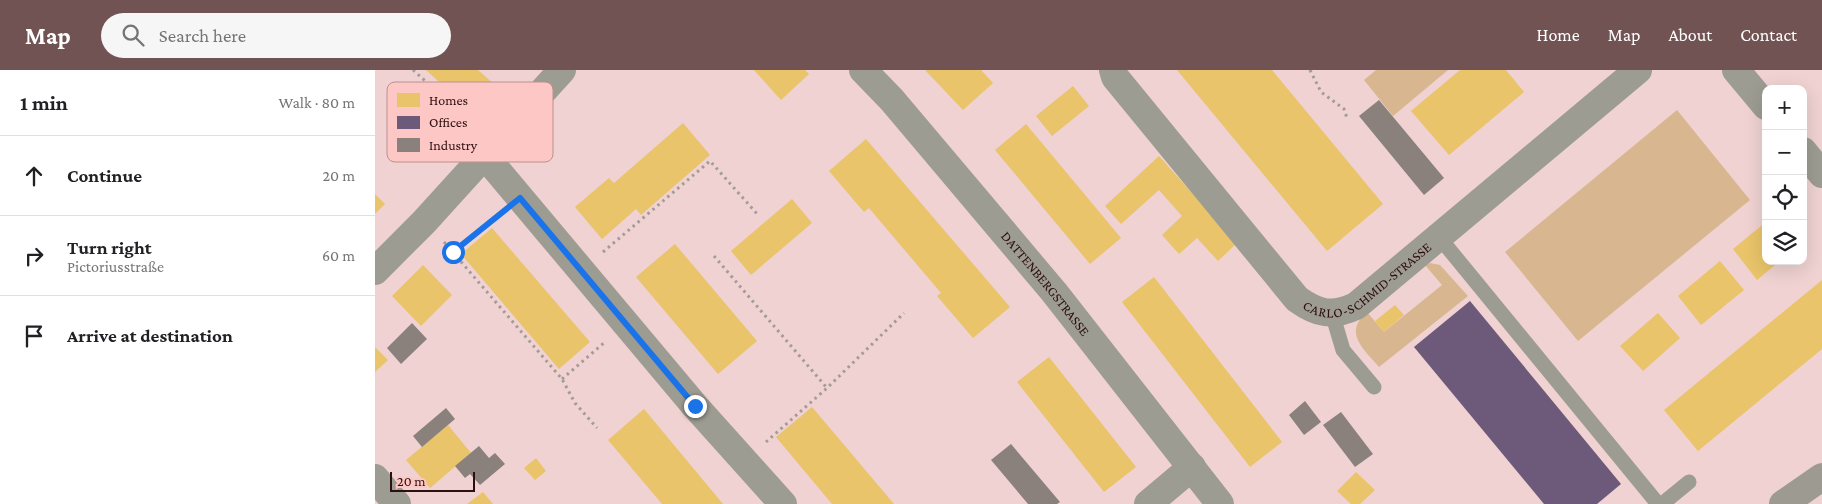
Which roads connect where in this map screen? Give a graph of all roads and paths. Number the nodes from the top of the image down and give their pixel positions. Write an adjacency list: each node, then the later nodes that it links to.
1 (413, 70): 8 (path)
2 (562, 70): 9 (street)
3 (863, 70): 32 (street, DATTENBERGSTRASSE)
4 (1113, 70): 25 (street, CARLO-SCHMID-STRASSE)
5 (1310, 70): 11 (path)
6 (1638, 70): 19 (street, CARLO-SCHMID-STRASSE)
7 (1736, 70): 10 (street)
8 (426, 82)
9 (551, 82)
10 (1762, 101)
11 (1347, 118)
12 (1807, 156): 15 (street)
13 (473, 162): 14 (path)
14 (478, 163): 16 (street); 18 (street)
15 (1822, 174)
16 (520, 198): 20 (path); 23 (street)
17 (759, 216): 23 (path)
18 (424, 222): 20 (path); 22 (street)
19 (1439, 237): 25 (street, CARLO-SCHMID-STRASSE); 40 (lane)
20 (453, 252): 27 (path)
21 (714, 256): 29 (path)
22 (375, 271)
23 (581, 271): 26 (street)
24 (903, 313): 29 (path)
25 (1332, 313): 28 (lane)
26 (626, 324): 27 (path); 31 (street)
27 (562, 379): 30 (path)
28 (1374, 387)
29 (827, 388): 31 (path)
30 (597, 428)
31 (745, 460): 37 (street)
32 (1192, 467): 38 (street); 39 (street, DATTENBERGSTRASSE)
33 (1822, 477): 42 (main road)
34 (375, 478): 36 (street)
35 (1689, 482): 41 (lane)
36 (397, 504)
37 (783, 504)
38 (1148, 504)
39 (1220, 504)
40 (1658, 504)
41 (1662, 504)
42 (1783, 504)

